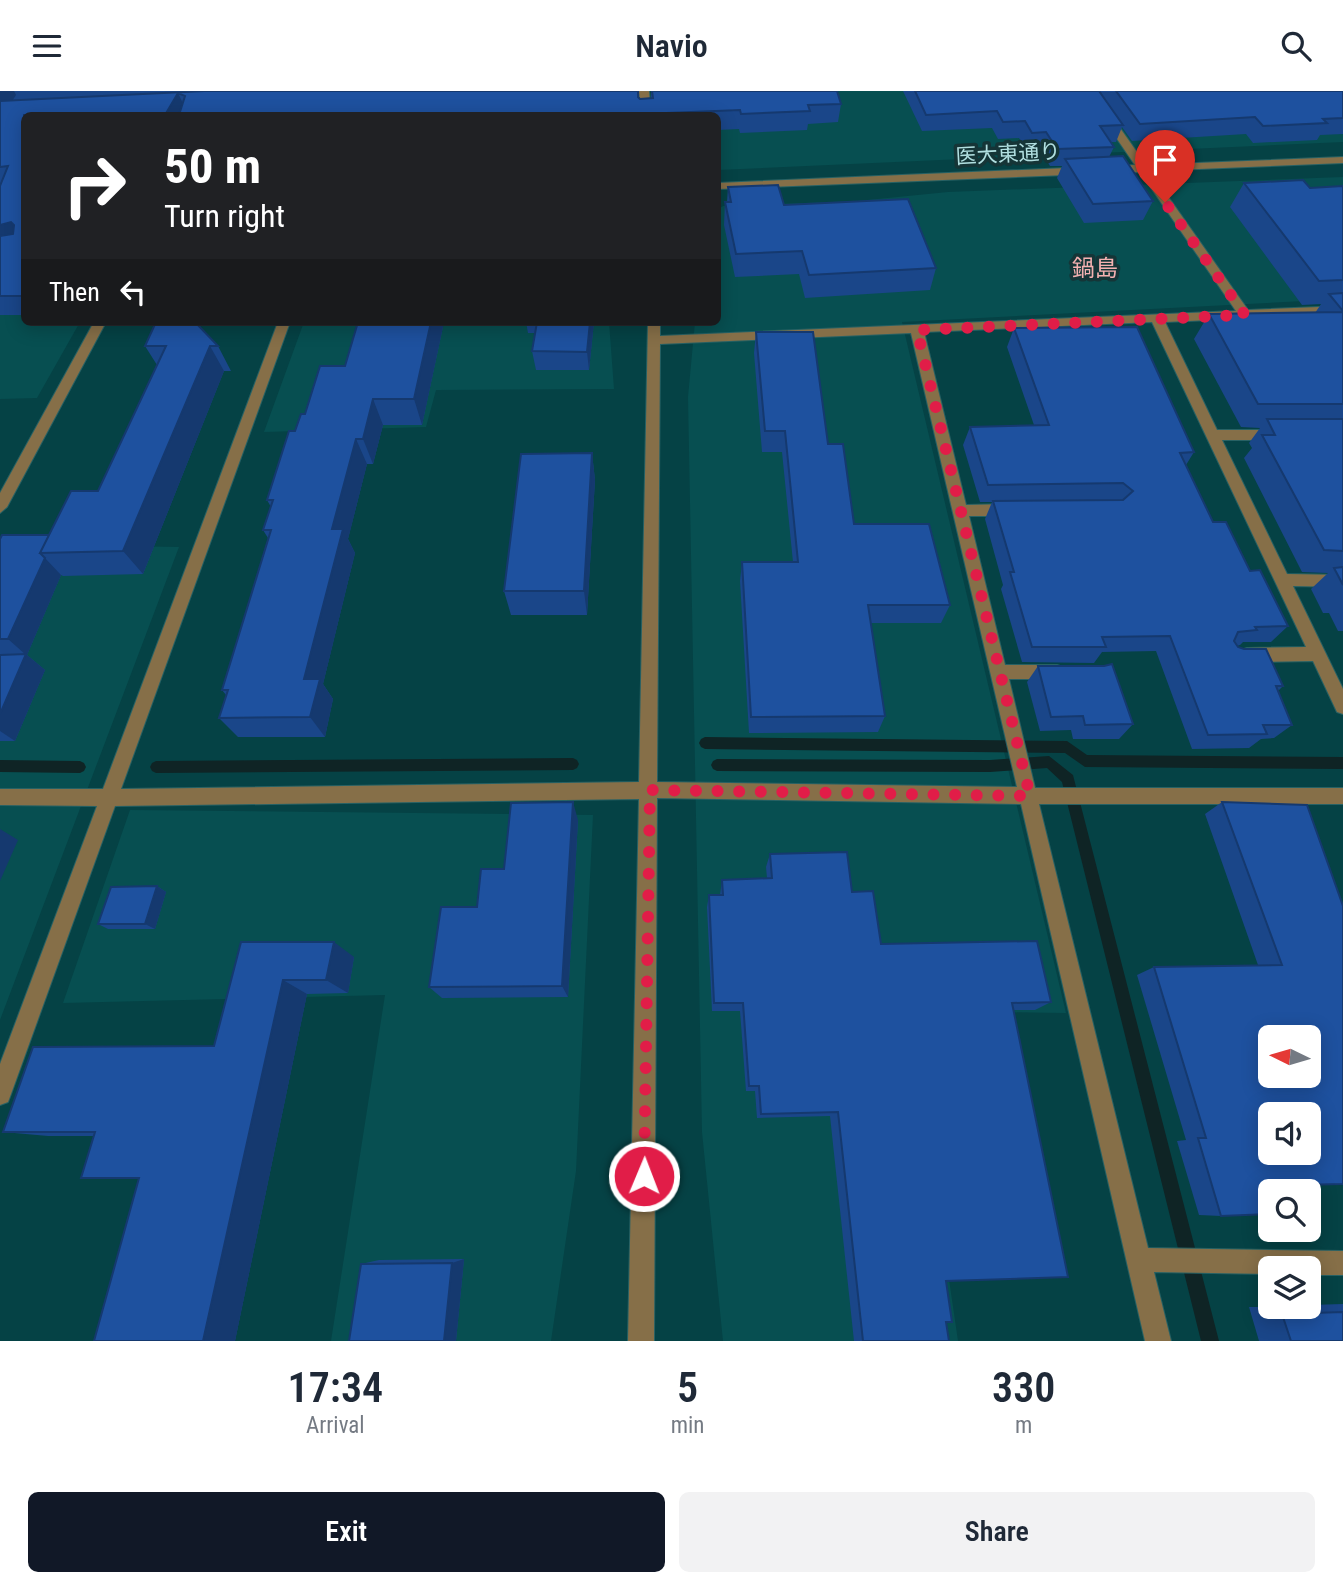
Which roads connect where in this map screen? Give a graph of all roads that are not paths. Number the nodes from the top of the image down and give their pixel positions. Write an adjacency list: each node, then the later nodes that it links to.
1 (644, 91): 3 (street)
2 (1089, 91): 5 (street)
3 (646, 112)
4 (1343, 160): 5 (street, 医大東通り)
5 (1144, 167): 6 (street, 医大東通り); 8 (street)
6 (721, 186)
7 (1343, 310): 8 (street)
8 (1245, 315): 9 (street)
9 (1157, 319): 12 (street); 14 (street)
10 (98, 326): 16 (street)
11 (283, 326): 30 (street)
12 (917, 330): 13 (street); 18 (street)
13 (654, 331): 27 (street)
14 (1213, 435): 15 (street); 19 (street)
15 (1291, 435)
16 (0, 507)
17 (1029, 510): 18 (street)
18 (961, 511): 23 (street)
19 (1282, 580): 20 (street); 21 (street)
20 (1343, 581)
21 (1318, 654): 22 (street); 25 (street)
22 (1229, 655)
23 (1000, 672): 24 (street); 26 (street)
24 (1079, 672)
25 (1343, 707)
26 (1028, 787): 27 (street); 28 (street); 32 (street)
27 (650, 790): 30 (street); 34 (street)
28 (1343, 796)
29 (0, 797): 30 (street)
30 (109, 798): 31 (street)
31 (0, 1094)
32 (1139, 1261): 33 (street); 35 (street)
33 (1343, 1263)
34 (641, 1341)
35 (1158, 1341)

